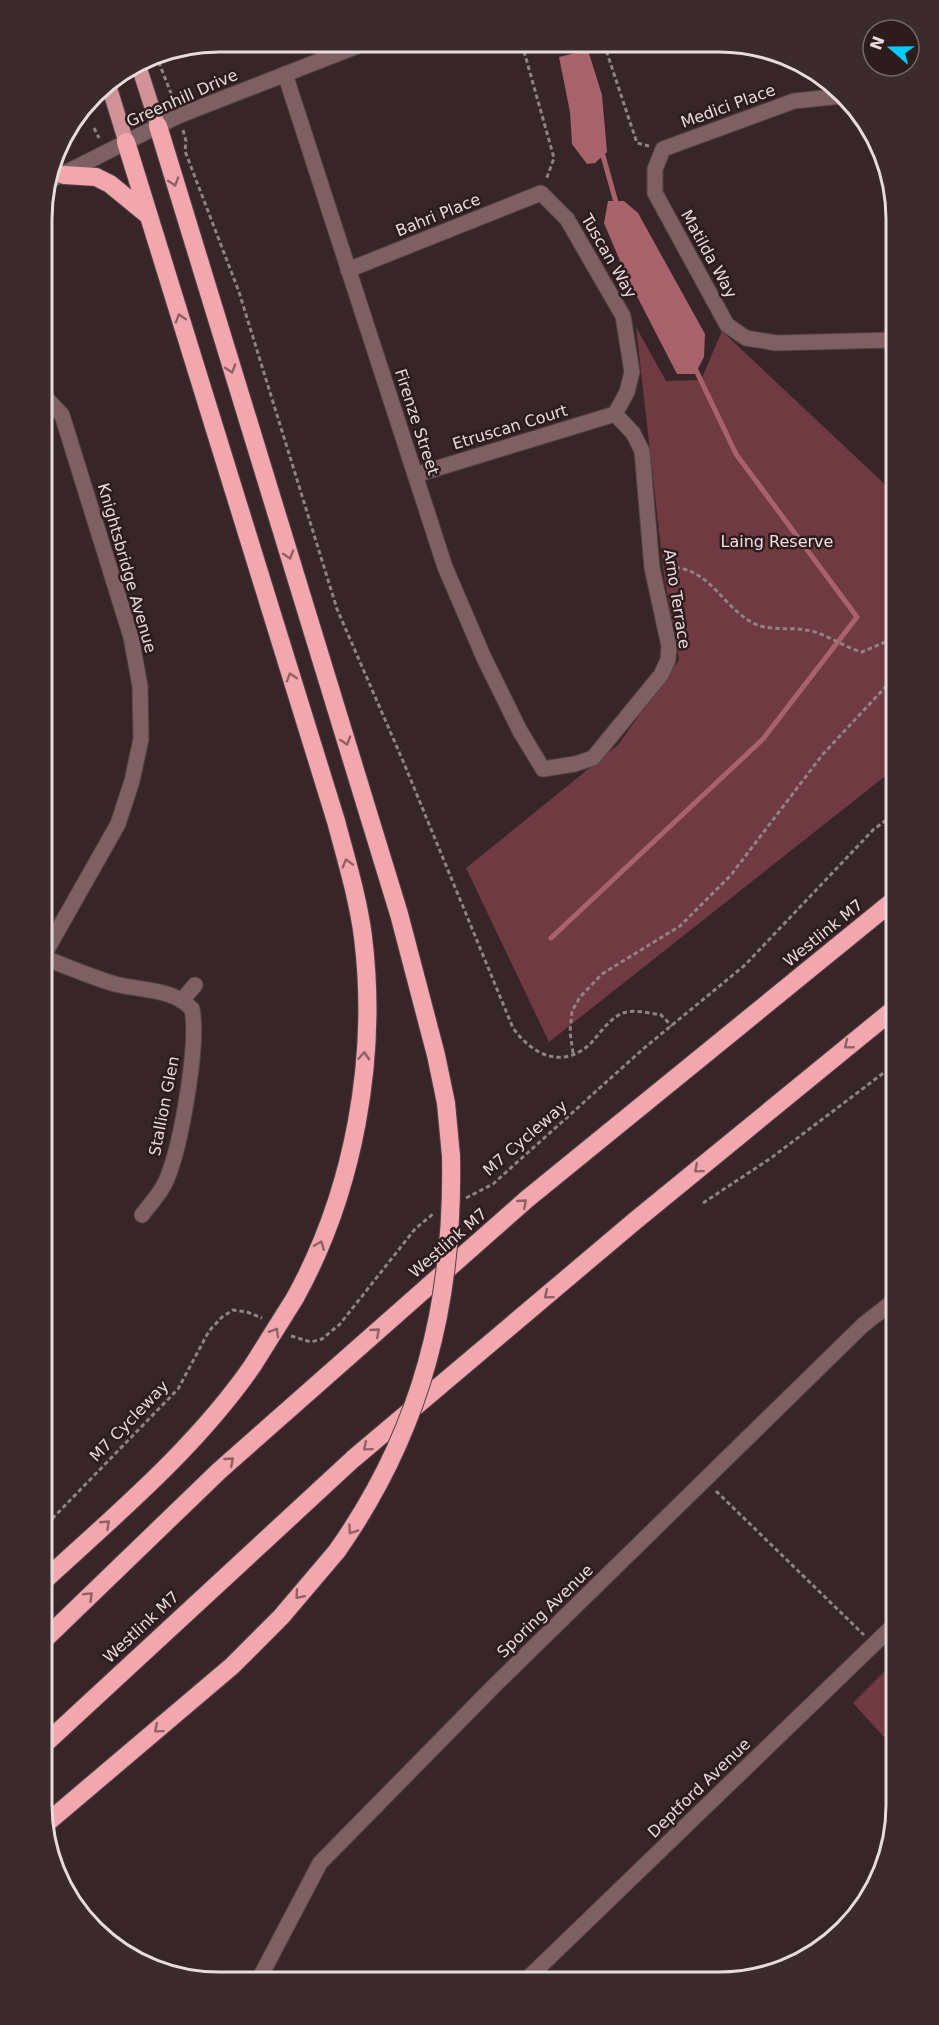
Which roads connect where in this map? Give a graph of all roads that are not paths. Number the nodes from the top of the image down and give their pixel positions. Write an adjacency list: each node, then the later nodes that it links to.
1 (340, 53): 3 (street, Greenhill Drive)
2 (141, 73): 6 (main road)
3 (285, 74): 6 (street, Greenhill Drive); 12 (street, Firenze Street)
4 (111, 93): 7 (main road)
5 (833, 97): 8 (street, Medici Place)
6 (158, 126): 7 (street, Greenhill Drive); 30 (highway, one-way to 30, bridge)
7 (126, 142): 9 (street, Greenhill Drive); 11 (highway)
8 (663, 149): 13 (street, Matilda Way)
9 (57, 178): 11 (highway)
10 (541, 193): 12 (street, Bahri Place); 15 (street, Tuscan Way)
11 (149, 216): 26 (highway, one-way to 11, bridge)
12 (348, 270): 16 (street, Firenze Street)
13 (886, 340)
14 (53, 405): 19 (street, Knightsbridge Avenue)
15 (615, 414): 16 (street, Etruscan Court); 17 (street, Arno Terrace)
16 (415, 475): 17 (street, Firenze Street)
17 (543, 769)
18 (886, 907): 27 (highway, Westlink M7, one-way to 18)
19 (53, 940)
20 (53, 961): 22 (street)
21 (195, 985): 22 (street)
22 (183, 999): 24 (street, Stallion Glen)
23 (886, 1016): 29 (highway, Westlink M7, one-way to 29)
24 (142, 1215)
25 (886, 1307): 31 (street, Sporing Avenue)
26 (52, 1573)
27 (52, 1631)
28 (886, 1633): 32 (street, Deptford Avenue)
29 (52, 1737)
30 (53, 1818)
31 (263, 1972)
32 (534, 1972)

